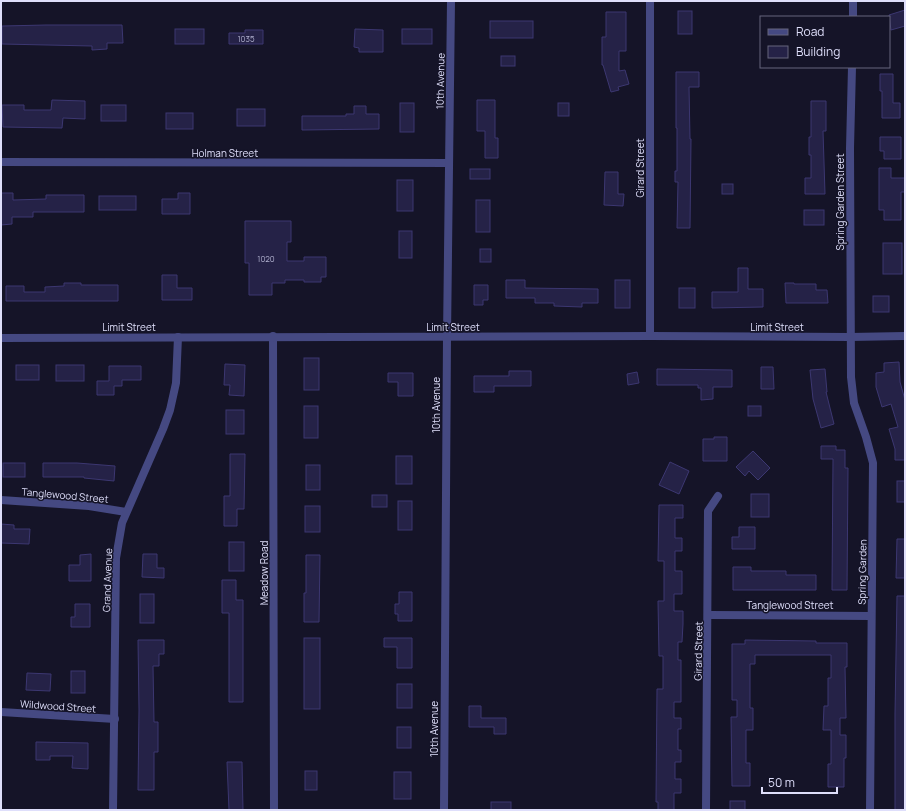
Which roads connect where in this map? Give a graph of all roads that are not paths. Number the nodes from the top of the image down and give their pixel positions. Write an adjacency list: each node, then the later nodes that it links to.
1 (451, 1): 7 (street, 10th Avenue)
2 (650, 1): 9 (street, Girard Street)
3 (853, 1): 4 (street)
4 (853, 16)
5 (852, 68): 13 (street, Spring Garden Street)
6 (1, 162): 7 (street, Holman Street)
7 (449, 163): 12 (street, 10th Avenue)
8 (274, 336): 11 (street, Limit Street); 12 (street, Limit Street); 23 (street, Meadow Road)
9 (650, 336): 12 (street, Limit Street); 13 (street, Limit Street)
10 (905, 336): 13 (street, Limit Street)
11 (178, 337): 14 (street, Limit Street); 17 (street, Grand Avenue)
12 (447, 337): 24 (street, 10th Avenue)
13 (850, 337): 19 (street, Spring Garden)
14 (1, 338)
15 (718, 496): 18 (street, Girard Street)
16 (1, 500): 17 (street, Tanglewood Street)
17 (126, 512): 21 (street, Grand Avenue)
18 (708, 615): 19 (street, Tanglewood Street); 25 (street, Girard Street)
19 (871, 616): 26 (street, Spring Garden)
20 (1, 712): 21 (street, Wildwood Street)
21 (115, 719): 22 (street, Grand Avenue)
22 (113, 810)
23 (274, 810)
24 (444, 810)
25 (706, 810)
26 (870, 810)

